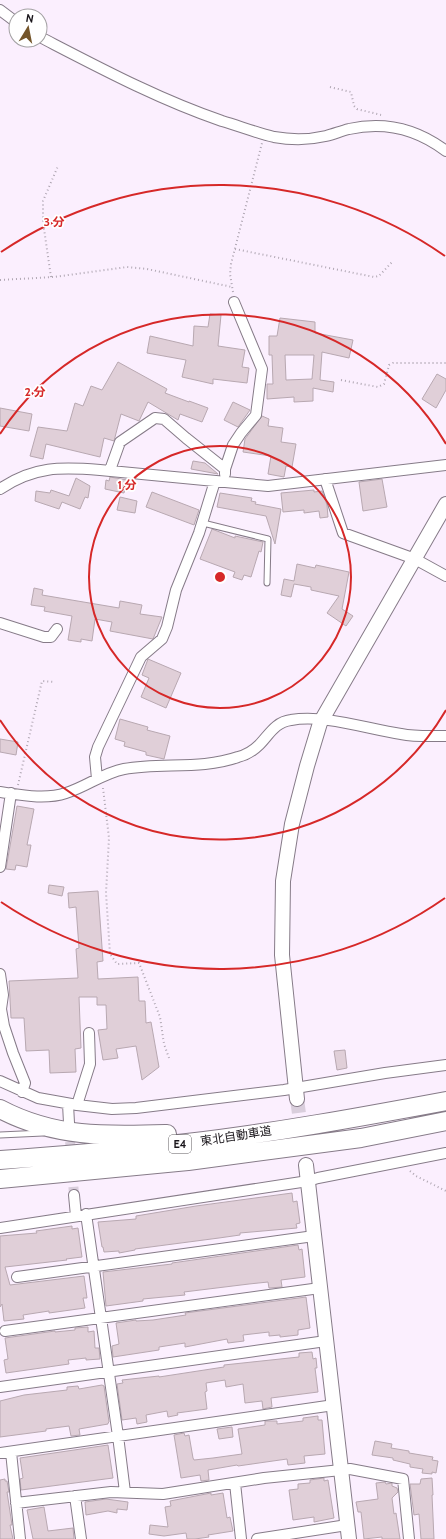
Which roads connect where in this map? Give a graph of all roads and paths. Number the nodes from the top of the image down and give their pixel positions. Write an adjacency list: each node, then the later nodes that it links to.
1 (48, 41): 4 (street)
2 (330, 86): 3 (path)
3 (394, 127): 4 (street); 5 (street)
4 (264, 134): 7 (path)
5 (446, 150)
6 (58, 166): 9 (path)
7 (235, 249): 8 (path); 11 (path)
8 (392, 261)
9 (51, 277): 10 (path); 11 (path)
10 (0, 281)
11 (232, 287): 12 (path)
12 (234, 302): 16 (street)
13 (446, 363): 14 (path)
14 (341, 380)
15 (446, 465): 18 (street)
16 (225, 468): 17 (street); 19 (street)
17 (110, 470): 19 (street); 20 (street)
18 (325, 479): 19 (street); 23 (street)
19 (220, 481): 22 (street)
20 (0, 489)
21 (446, 504): 23 (street)
22 (202, 523): 25 (lane); 31 (street)
23 (414, 558): 24 (street); 29 (street)
24 (446, 576)
25 (267, 583)
26 (0, 623): 27 (street)
27 (57, 629)
28 (54, 682): 33 (path)
29 (322, 720): 30 (street); 31 (street); 41 (street)
30 (446, 736)
31 (99, 778): 33 (street); 37 (path)
32 (0, 792): 33 (street)
33 (14, 794): 34 (street)
34 (0, 865)
35 (0, 974): 40 (street)
36 (89, 1033): 43 (street)
37 (170, 1058)
38 (446, 1065): 41 (street)
39 (0, 1081): 40 (street)
40 (22, 1092): 43 (street)
41 (296, 1094): 43 (street)
42 (446, 1100): 45 (highway, 東北自動車道 / E4)
43 (73, 1104): 47 (street)
44 (0, 1109): 47 (highway)
45 (359, 1117): 47 (highway); 50 (highway, 東北自動車道 / E4)
46 (446, 1121): 51 (highway, 東北自動車道 / E4)
47 (65, 1127): 48 (lane)
48 (0, 1135)
49 (446, 1153): 52 (street)
50 (0, 1160)
51 (188, 1161): 54 (highway, 東北自動車道 / E4); 56 (highway)
52 (400, 1162): 55 (street); 57 (path)
53 (306, 1165): 55 (street)
54 (0, 1179)
55 (308, 1181): 59 (street); 61 (street)
56 (0, 1190)
57 (446, 1191)
58 (74, 1195): 59 (street)
59 (81, 1215): 60 (street); 62 (street)
60 (0, 1228)
61 (314, 1236): 62 (street); 64 (street)
62 (93, 1266): 63 (street); 65 (street)
63 (17, 1277)
64 (320, 1288): 65 (street); 67 (street)
65 (101, 1318): 66 (street); 68 (street)
66 (5, 1331)
67 (326, 1341): 68 (street); 70 (street)
68 (108, 1371): 69 (street); 71 (street)
69 (0, 1387)
70 (334, 1405): 71 (street); 74 (street)
71 (118, 1436): 72 (street); 76 (street)
72 (11, 1452): 73 (street); 78 (street)
73 (0, 1453)
74 (341, 1470): 75 (street); 79 (street); 84 (street)
75 (235, 1483): 76 (street); 82 (street)
76 (125, 1492): 77 (street)
77 (75, 1496): 78 (street); 81 (street)
78 (16, 1503): 80 (street)
79 (348, 1532): 83 (street)
80 (20, 1539)
81 (81, 1539)
82 (241, 1539)
83 (257, 1539)
84 (409, 1539)

